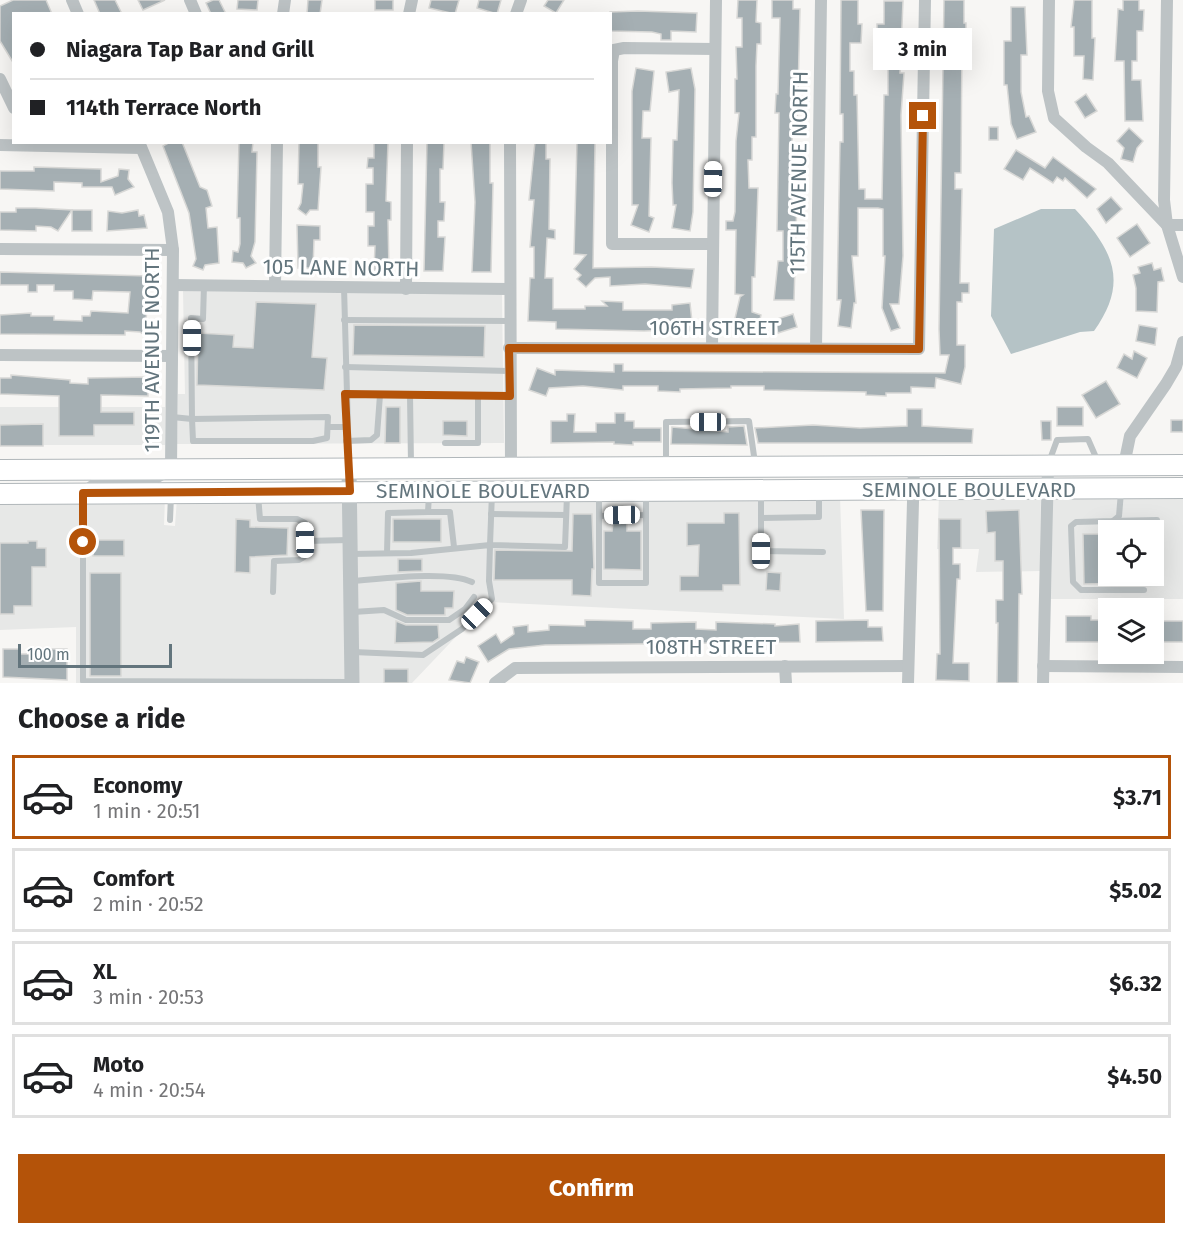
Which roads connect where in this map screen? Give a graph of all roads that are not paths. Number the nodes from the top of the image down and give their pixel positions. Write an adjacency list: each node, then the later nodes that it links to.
1 (716, 0): 6 (street)
2 (821, 0): 32 (street, 115TH AVENUE NORTH)
3 (925, 0): 32 (street, 106TH STREET)
4 (1049, 0): 15 (street)
5 (1167, 0): 15 (street)
6 (715, 49): 17 (street); 17 (street)
7 (0, 79): 8 (street)
8 (12, 104)
9 (31, 144): 13 (street); 14 (street)
10 (277, 144): 23 (street)
11 (407, 144): 25 (street)
12 (510, 144): 26 (street)
13 (0, 145)
14 (140, 145): 19 (street, 119TH AVENUE NORTH)
15 (1167, 225): 16 (street); 20 (street)
16 (1183, 225)
17 (712, 244): 31 (street)
18 (0, 249): 19 (street)
19 (173, 250): 21 (street, 119TH AVENUE NORTH)
20 (1183, 277)
21 (172, 285): 22 (street, 105 LANE NORTH); 34 (street, 119TH AVENUE NORTH)
22 (204, 285): 23 (street, 105 LANE NORTH); 43 (lane)
23 (275, 285): 24 (street, 105 LANE NORTH)
24 (344, 287): 25 (street, 105 LANE NORTH); 27 (lane)
25 (406, 289): 26 (street, 105 LANE NORTH)
26 (508, 289): 28 (street)
27 (344, 320): 28 (lane); 35 (lane)
28 (509, 321): 30 (street)
29 (1183, 342): 49 (street)
30 (509, 348): 31 (street, 106TH STREET); 36 (street)
31 (712, 348): 32 (street, 106TH STREET)
32 (816, 348)
33 (0, 355): 34 (street)
34 (172, 356): 42 (street, 119TH AVENUE NORTH)
35 (345, 367): 36 (lane); 37 (lane)
36 (509, 371): 41 (street)
37 (345, 394): 38 (lane); 45 (lane)
38 (380, 395): 39 (lane); 46 (lane)
39 (410, 395): 40 (lane); 56 (lane)
40 (478, 396): 41 (lane); 47 (lane)
41 (510, 396): 57 (street)
42 (171, 417): 43 (lane); 58 (street, 119TH AVENUE NORTH)
43 (192, 419): 44 (lane); 44 (lane)
44 (328, 427): 45 (lane)
45 (346, 427): 46 (lane)
46 (346, 441): 55 (lane)
47 (445, 443)
48 (1048, 465): 49 (main road, SEMINOLE BOULEVARD); 51 (main road, SEMINOLE BOULEVARD); 61 (street)
49 (1124, 465): 50 (main road, SEMINOLE BOULEVARD)
50 (1183, 465)
51 (914, 466): 54 (main road, SEMINOLE BOULEVARD); 63 (street)
52 (666, 467): 53 (main road, SEMINOLE BOULEVARD); 54 (lane); 57 (main road, SEMINOLE BOULEVARD)
53 (707, 467): 54 (main road, SEMINOLE BOULEVARD); 67 (main road)
54 (755, 467)
55 (349, 468): 56 (main road, SEMINOLE BOULEVARD); 58 (main road, SEMINOLE BOULEVARD); 64 (street)
56 (411, 468): 57 (main road, SEMINOLE BOULEVARD)
57 (511, 468)
58 (171, 469): 59 (main road, SEMINOLE BOULEVARD); 74 (street, 119TH AVENUE NORTH)
59 (0, 470)
60 (1183, 488): 62 (main road, SEMINOLE BOULEVARD)
61 (1048, 489): 62 (main road, SEMINOLE BOULEVARD); 63 (main road, SEMINOLE BOULEVARD); 101 (street)
62 (1121, 489): 84 (lane)
63 (913, 490): 69 (main road, SEMINOLE BOULEVARD); 100 (street)
64 (350, 491): 65 (main road, SEMINOLE BOULEVARD); 70 (main road, SEMINOLE BOULEVARD); 88 (street)
65 (429, 491): 71 (main road, SEMINOLE BOULEVARD); 77 (lane)
66 (646, 491): 67 (main road, SEMINOLE BOULEVARD); 73 (main road, SEMINOLE BOULEVARD); 79 (lane)
67 (707, 491): 68 (main road, SEMINOLE BOULEVARD)
68 (761, 491): 69 (main road, SEMINOLE BOULEVARD); 82 (lane)
69 (819, 491): 82 (lane)
70 (258, 492): 75 (main road, SEMINOLE BOULEVARD); 86 (lane)
71 (492, 492): 72 (main road, SEMINOLE BOULEVARD); 78 (lane)
72 (567, 492): 73 (main road, SEMINOLE BOULEVARD); 80 (lane)
73 (599, 492): 81 (lane)
74 (83, 493): 75 (main road, SEMINOLE BOULEVARD); 76 (main road, SEMINOLE BOULEVARD); 103 (lane)
75 (171, 493): 83 (lane)
76 (0, 494)
77 (429, 512): 89 (lane); 91 (lane)
78 (491, 513): 80 (lane); 87 (lane)
79 (646, 515): 81 (lane); 81 (lane)
80 (566, 516): 87 (lane)
81 (599, 516)
82 (761, 518): 90 (lane)
83 (170, 520)
84 (1114, 520)
85 (1098, 521): 94 (lane)
86 (305, 540): 88 (lane); 95 (lane)
87 (490, 545): 89 (lane); 98 (lane)
88 (351, 547): 91 (lane); 92 (street)
89 (454, 547): 91 (lane)
90 (823, 552)
91 (387, 553)
92 (352, 581): 93 (lane); 97 (street)
93 (472, 582)
94 (1144, 590)
95 (273, 592)
96 (474, 597): 97 (lane)
97 (352, 612): 98 (street)
98 (353, 652): 104 (street)
99 (785, 666): 100 (street, 108TH STREET); 105 (street, 108TH STREET); 106 (street)
100 (908, 666): 107 (street)
101 (1043, 666): 102 (street); 108 (street)
102 (1183, 667)
103 (82, 682): 104 (lane)
104 (352, 683)
105 (495, 683)
106 (786, 683)
107 (908, 683)
108 (1043, 683)

